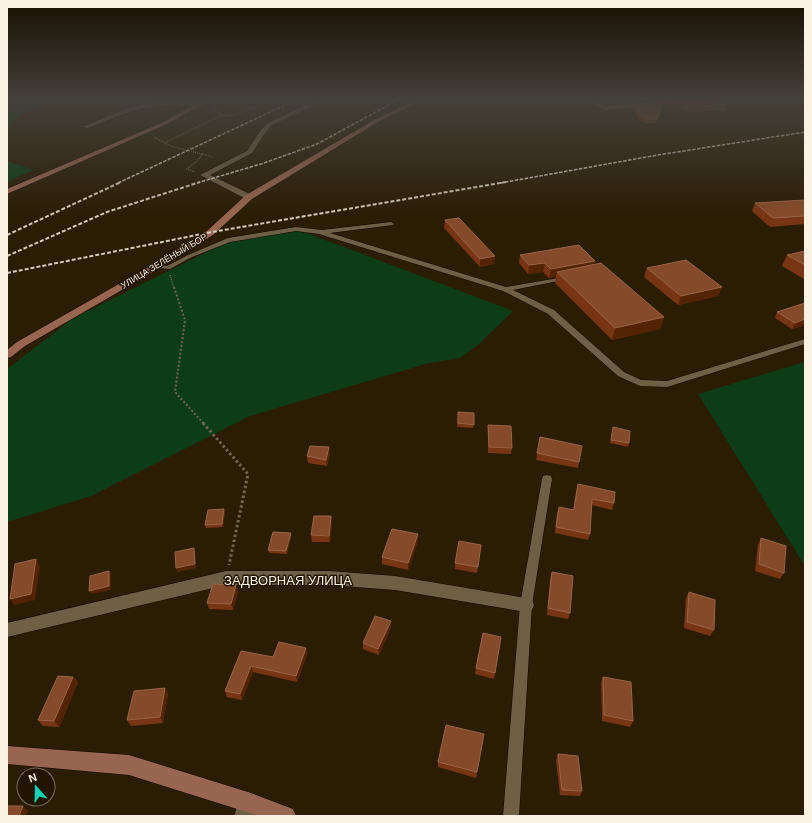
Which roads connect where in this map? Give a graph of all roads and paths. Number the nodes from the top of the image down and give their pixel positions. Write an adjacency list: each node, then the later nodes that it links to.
1 (130, 138): 10 (street)
2 (156, 138): 6 (path)
3 (175, 138): 6 (path)
4 (258, 138): 9 (street)
5 (347, 138): 11 (street, УЛИЦА ЗЕЛЁНЫЙ БОР)
6 (164, 144): 7 (path)
7 (202, 154): 8 (path); 9 (path)
8 (213, 157)
9 (205, 176): 11 (street)
10 (7, 192)
11 (249, 197): 14 (street, УЛИЦА ЗЕЛЁНЫЙ БОР)
12 (391, 224): 13 (lane)
13 (320, 232): 15 (lane); 17 (lane)
14 (157, 266): 15 (lane); 19 (street, УЛИЦА ЗЕЛЁНЫЙ БОР)
15 (168, 268): 21 (path)
16 (576, 275): 17 (lane)
17 (506, 290): 18 (lane)
18 (805, 341)
19 (7, 355)
20 (547, 479): 22 (lane)
21 (226, 578): 22 (street, ЗАДВОРНАЯ УЛИЦА); 23 (street, ЗАДВОРНАЯ УЛИЦА)
22 (526, 605): 27 (lane)
23 (7, 630)
24 (7, 755): 25 (street)
25 (246, 809): 26 (street)
26 (286, 816)
27 (511, 816)

